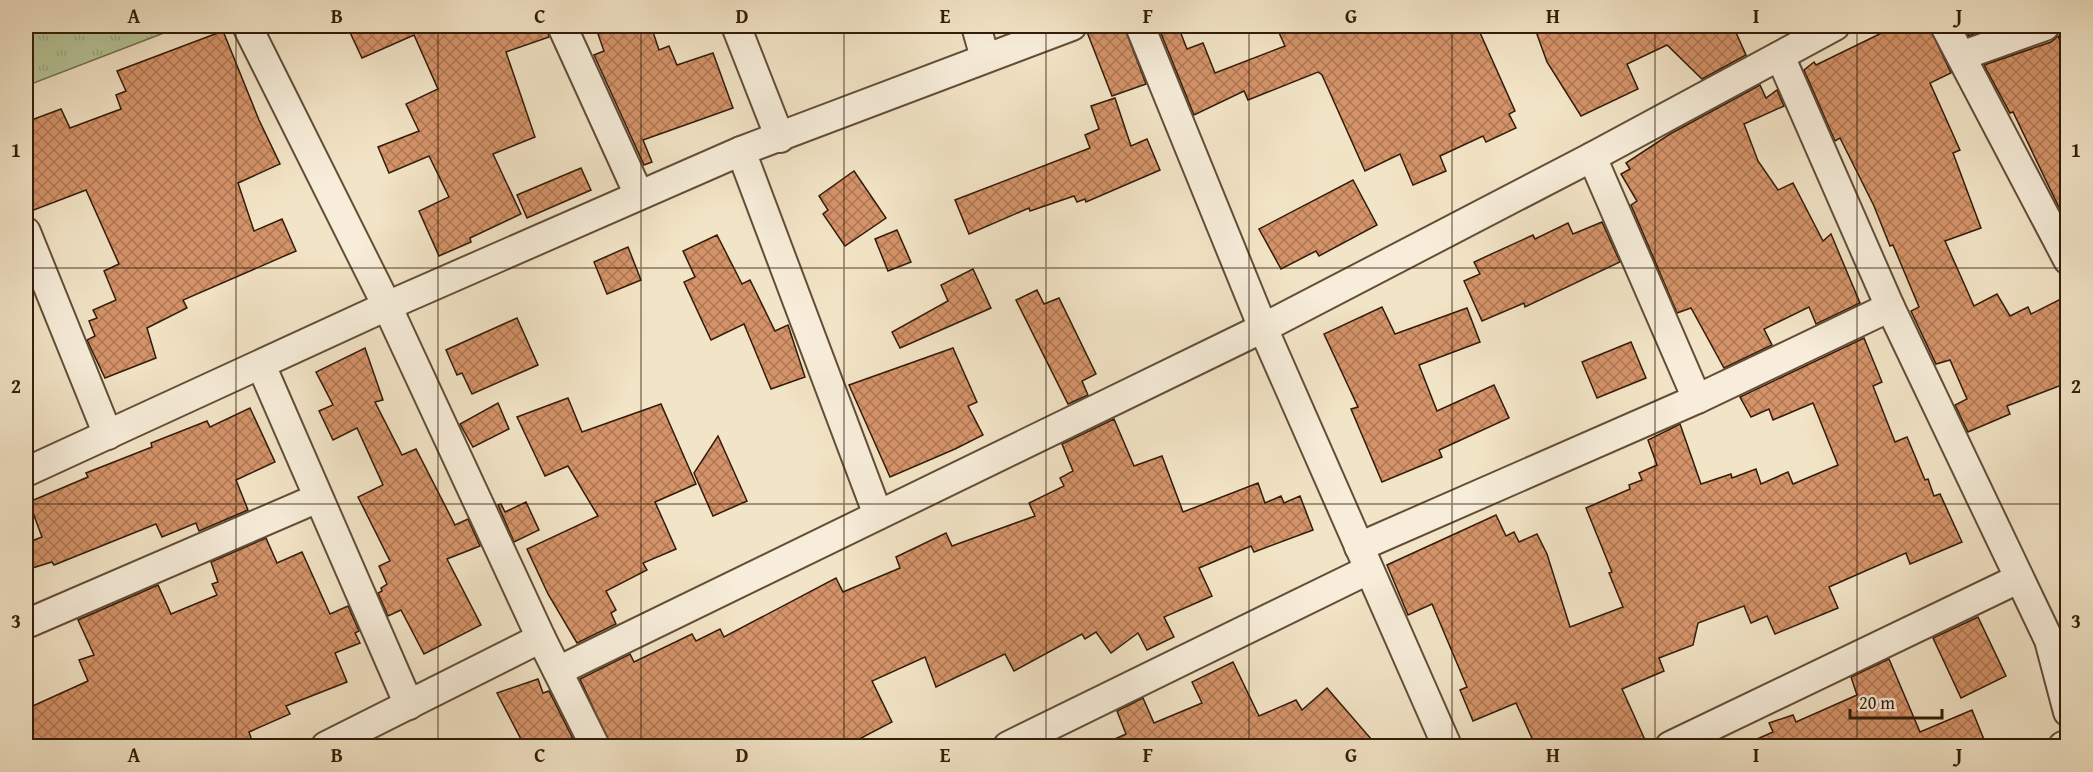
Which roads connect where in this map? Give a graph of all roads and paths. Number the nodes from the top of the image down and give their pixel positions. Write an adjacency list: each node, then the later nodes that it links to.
1 (247, 26): 19 (street)
2 (562, 26): 16 (street)
3 (736, 26): 13 (street)
4 (976, 26): 12 (street)
5 (1072, 26): 12 (street)
6 (1140, 26): 21 (street)
7 (1835, 26): 10 (street)
8 (1945, 26): 11 (street)
9 (2045, 26): 11 (street)
10 (1780, 56): 15 (street); 20 (street)
11 (1961, 56): 18 (street)
12 (985, 58): 13 (street)
13 (780, 138): 14 (street)
14 (741, 151): 16 (street); 27 (street)
15 (1592, 157): 21 (street); 23 (street)
16 (639, 195): 19 (street)
17 (26, 232): 24 (street)
18 (2067, 261)
19 (387, 306): 22 (street); 32 (street)
20 (1890, 307): 23 (street); 29 (street)
21 (1263, 328): 27 (street); 28 (street)
22 (261, 365): 24 (street); 26 (street)
23 (1697, 399): 28 (street)
24 (108, 435): 25 (street)
25 (26, 472)
26 (318, 498): 30 (street); 34 (street)
27 (878, 515): 33 (street)
28 (1363, 558): 39 (street); 40 (street)
29 (2018, 579): 31 (street); 41 (street)
30 (26, 624)
31 (2058, 636): 35 (street)
32 (541, 638): 33 (street); 34 (street)
33 (558, 671): 38 (street)
34 (409, 705): 37 (street)
35 (2067, 712)
36 (2067, 744): 42 (street)
37 (326, 747)
38 (595, 747)
39 (1008, 747)
40 (1447, 747)
41 (1670, 747)
42 (2063, 747)

